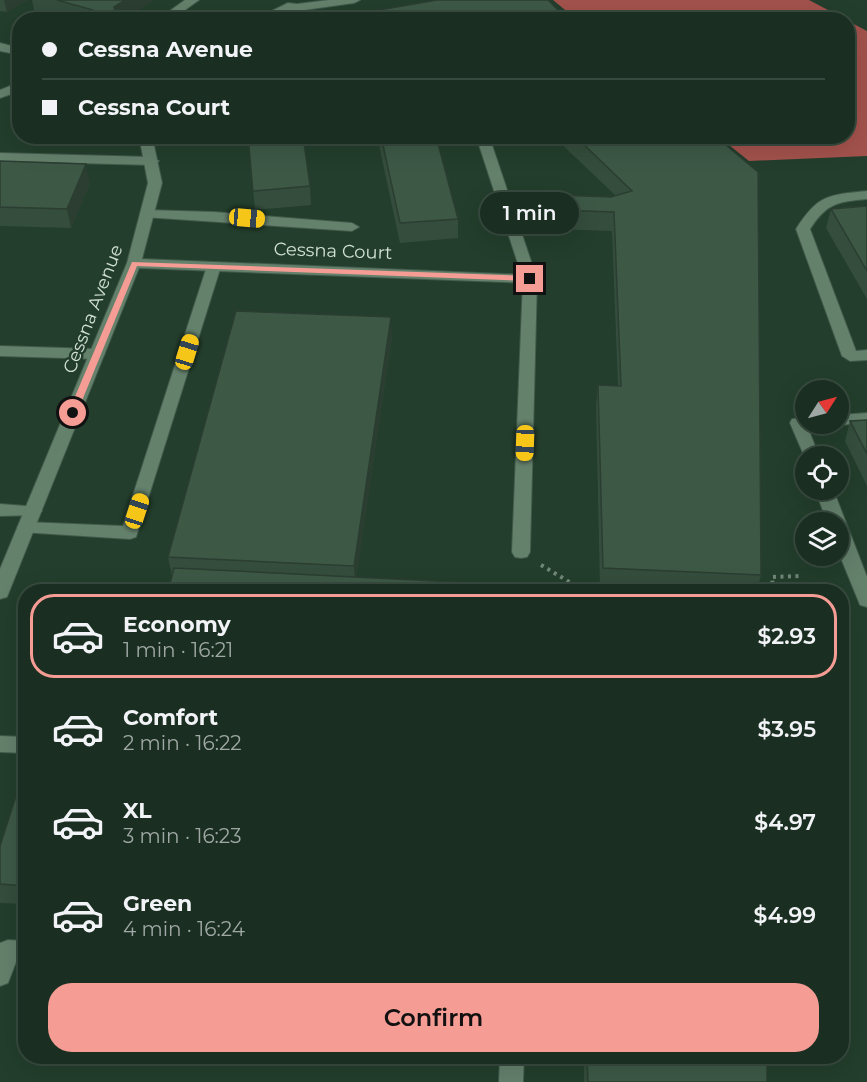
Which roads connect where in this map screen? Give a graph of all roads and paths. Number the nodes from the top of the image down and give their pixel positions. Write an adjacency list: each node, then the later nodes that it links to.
1 (193, 0): 5 (street)
2 (303, 0): 4 (street)
3 (354, 0): 4 (street)
4 (281, 10): 6 (street)
5 (174, 12)
6 (276, 12)
7 (151, 144): 10 (street, Cessna Avenue)
8 (485, 144): 16 (street)
9 (0, 157): 10 (street)
10 (152, 161): 12 (street, Cessna Avenue)
11 (867, 195): 19 (street)
12 (148, 214): 13 (street); 14 (street, Cessna Avenue)
13 (352, 227)
14 (134, 263): 15 (street, Cessna Court); 18 (street, Cessna Avenue)
15 (214, 266): 16 (street, Cessna Court); 23 (street)
16 (530, 279): 24 (street)
17 (0, 351): 18 (street)
18 (97, 354): 23 (street, Cessna Avenue)
19 (867, 355)
20 (867, 418): 21 (street)
21 (849, 419)
22 (0, 510): 23 (street)
23 (29, 520): 29 (street, Cessna Avenue)
24 (521, 552): 27 (path)
25 (849, 555): 30 (street)
26 (798, 576): 28 (path)
27 (572, 584)
28 (772, 584)
29 (0, 592)
30 (867, 600)
31 (0, 744): 32 (street)
32 (18, 745)
33 (18, 952): 34 (street)
34 (0, 975)
35 (512, 1064): 36 (street)
36 (511, 1082)

